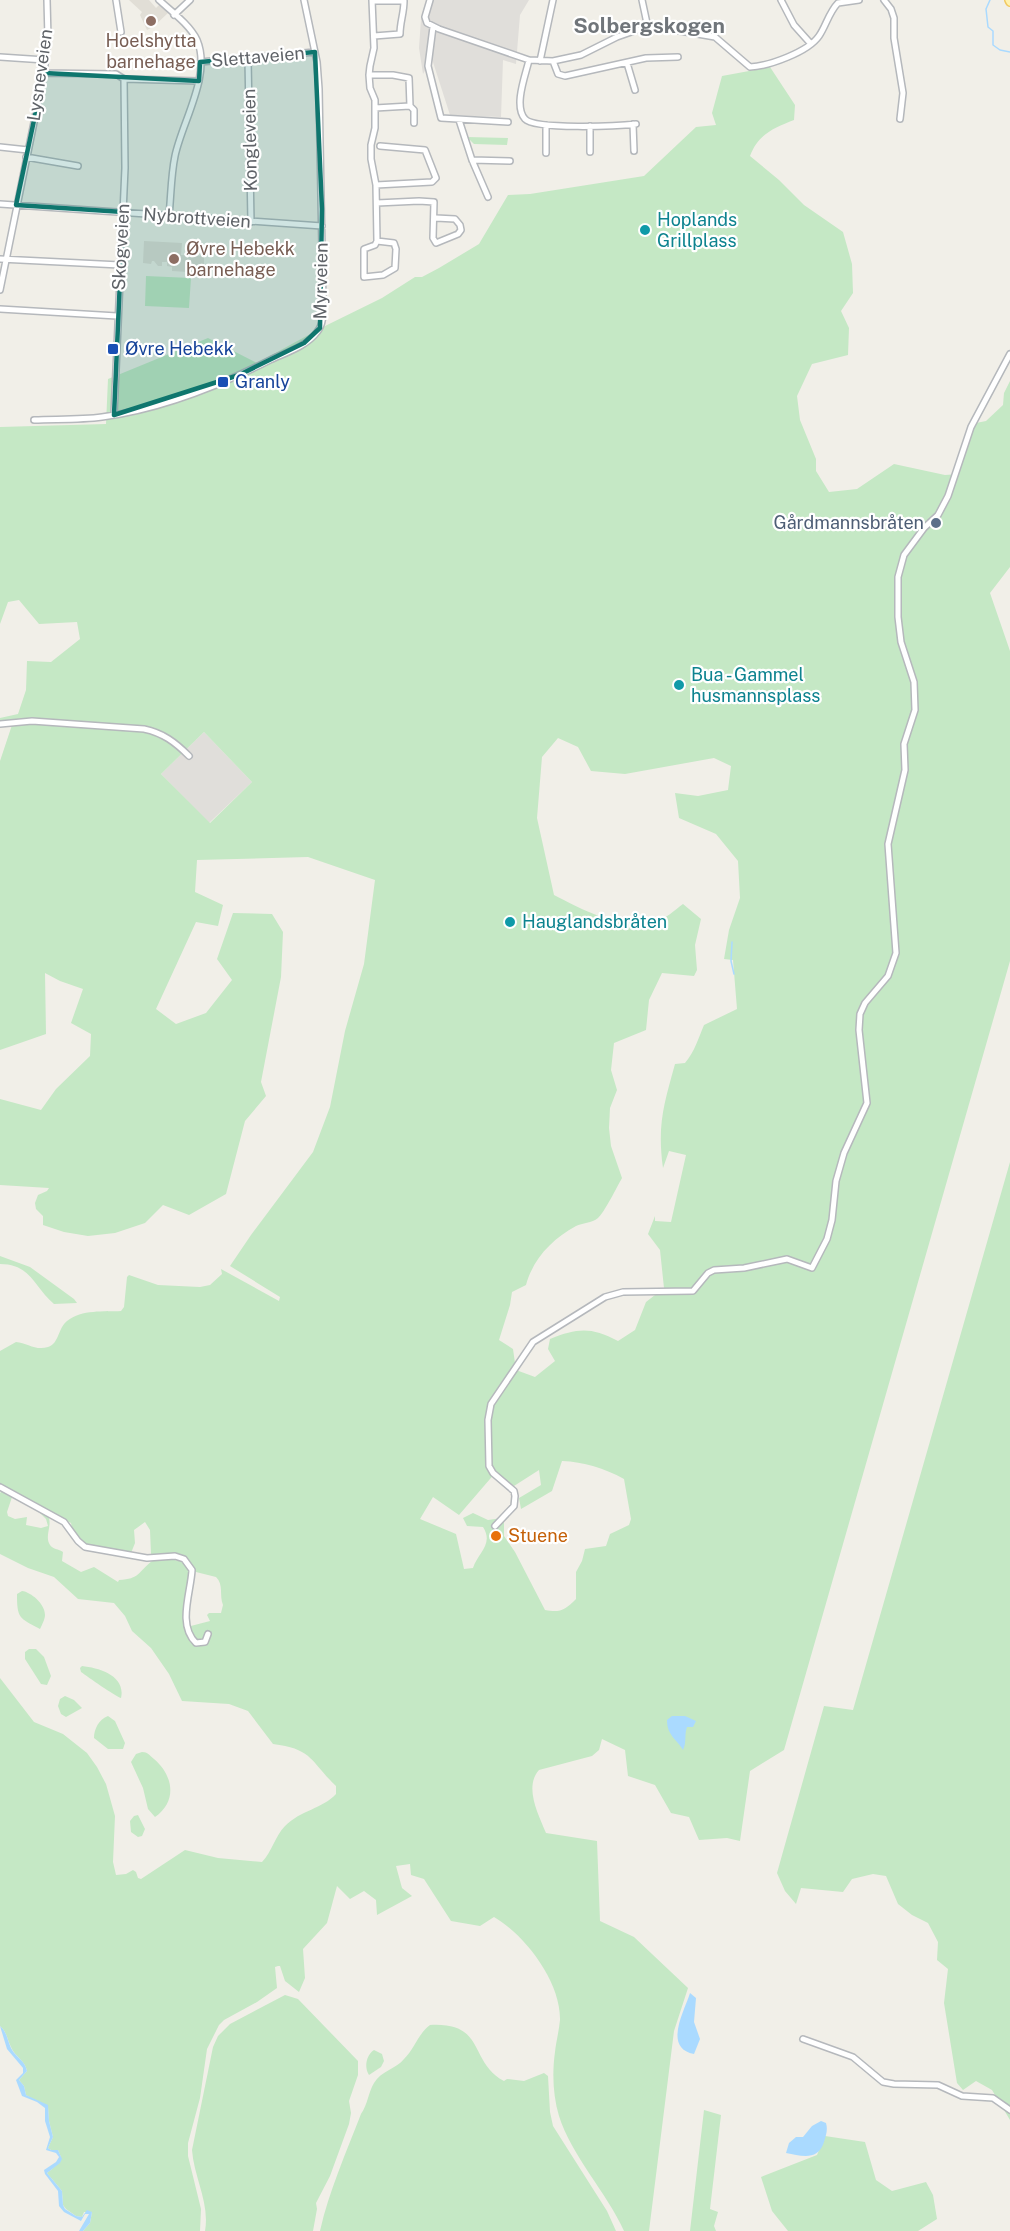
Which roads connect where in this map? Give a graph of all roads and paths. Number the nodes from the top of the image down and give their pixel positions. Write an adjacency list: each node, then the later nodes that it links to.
1 (46, 0): 23 (street, Lysneveien)
2 (116, 0): 16 (street)
3 (159, 0): 13 (street)
4 (190, 0): 13 (street)
5 (304, 0): 19 (street, Myrveien)
6 (430, 0): 14 (street)
7 (553, 0): 25 (street)
8 (642, 0): 15 (street)
9 (781, 0): 18 (street)
10 (859, 0): 18 (street)
11 (884, 0): 36 (street)
12 (372, 1): 17 (street); 17 (street)
13 (174, 15): 27 (street)
14 (433, 27): 24 (street); 37 (street)
15 (648, 28): 18 (street); 26 (street)
16 (121, 32)
17 (374, 36): 30 (street)
18 (811, 44)
19 (315, 52): 22 (street, Slettaveien); 61 (street, Myrveien)
20 (0, 57): 23 (street)
21 (678, 57): 28 (street)
22 (248, 59): 27 (street, Slettaveien); 60 (street, Kongleveien)
23 (45, 60): 29 (street, Lysneveien)
24 (529, 60): 25 (street); 40 (street)
25 (540, 61): 26 (street)
26 (553, 61): 28 (street)
27 (200, 62): 32 (street)
28 (627, 63): 33 (street)
29 (44, 73): 31 (street); 44 (street, Lysneveien)
30 (369, 75): 34 (street); 35 (street)
31 (124, 79): 32 (street); 57 (street, Skogveien)
32 (199, 81): 58 (street)
33 (635, 90)
34 (410, 106): 35 (street); 39 (street)
35 (375, 108): 52 (street)
36 (900, 119)
37 (459, 120): 38 (street); 49 (street)
38 (508, 122)
39 (414, 123)
40 (546, 125): 41 (street); 47 (street)
41 (590, 126): 45 (street); 46 (street)
42 (380, 146): 52 (street)
43 (0, 147): 44 (street)
44 (28, 150): 48 (street, Lysneveien)
45 (634, 151)
46 (590, 152)
47 (546, 153)
48 (26, 157): 51 (street); 56 (street, Lysneveien)
49 (472, 160): 50 (street); 53 (street)
50 (510, 161)
51 (78, 166)
52 (376, 185): 54 (street)
53 (488, 197)
54 (377, 203): 59 (street); 62 (street)
55 (0, 204): 56 (street, Nybrottveien)
56 (16, 205): 57 (street, Nybrottveien); 63 (street, Lysneveien)
57 (123, 212): 58 (street, Nybrottveien); 64 (street, Skogveien)
58 (169, 216): 60 (street, Nybrottveien)
59 (436, 218): 59 (street)
60 (251, 222): 61 (street, Nybrottveien)
61 (322, 226): 69 (street, Myrveien)
62 (377, 241): 62 (street)
63 (3, 259): 64 (street); 65 (street, Lysneveien)
64 (120, 265): 67 (street, Skogveien)
65 (0, 290)
66 (0, 309): 67 (street)
67 (117, 316): 69 (street, Skogveien)
68 (1010, 354): 74 (street)
69 (114, 415): 70 (street, Myrveien)
70 (34, 420)
71 (0, 724): 72 (street)
72 (189, 756)
73 (0, 1487): 75 (street)
74 (495, 1526)
75 (208, 1634)
76 (803, 2039): 77 (street)
77 (1010, 2110)

